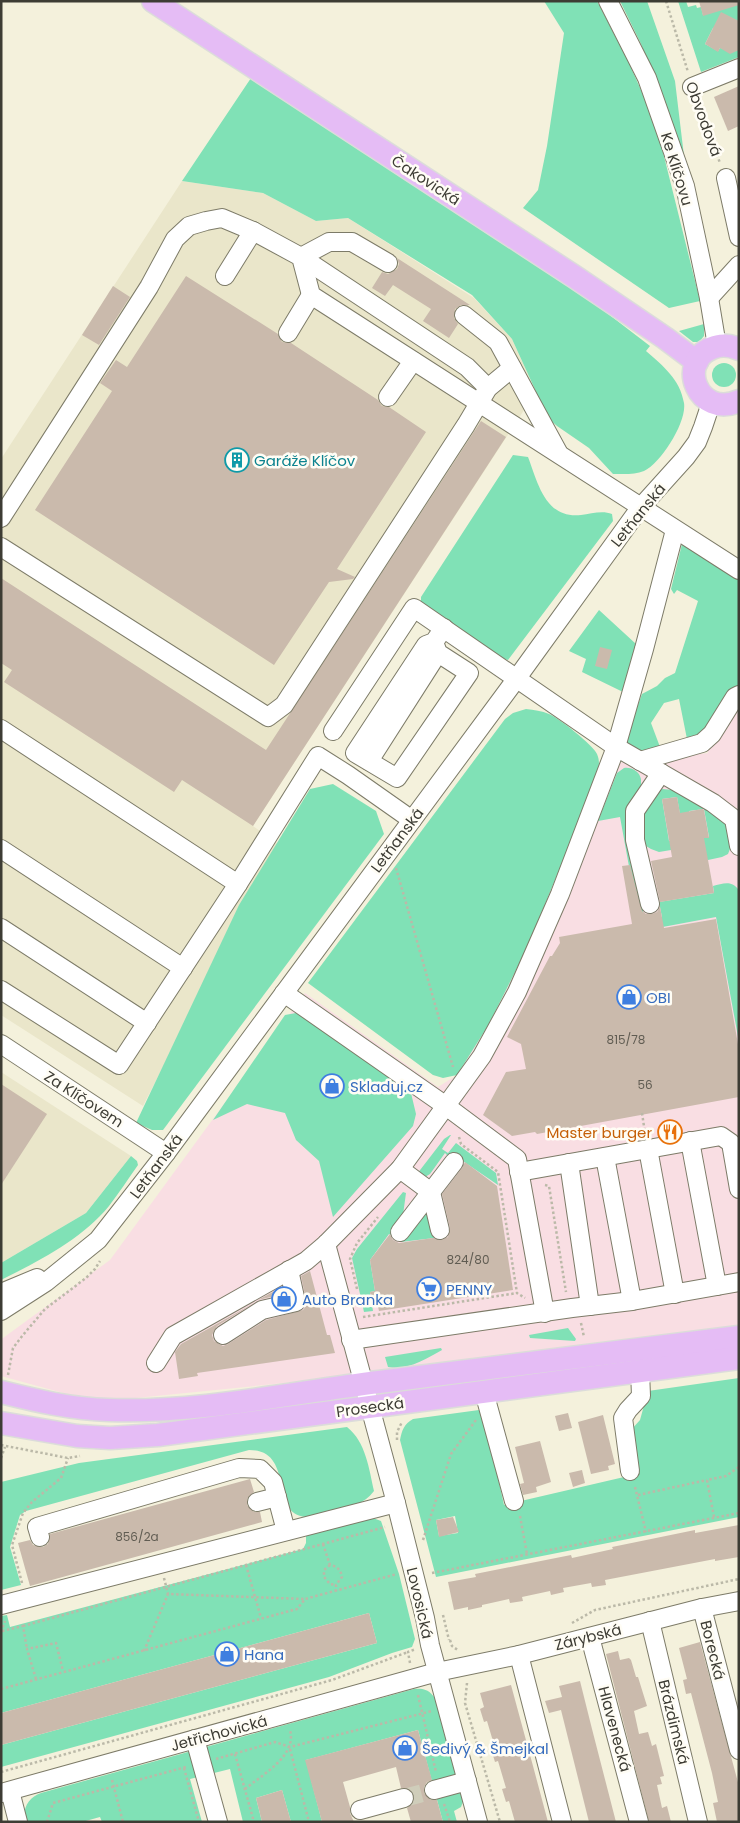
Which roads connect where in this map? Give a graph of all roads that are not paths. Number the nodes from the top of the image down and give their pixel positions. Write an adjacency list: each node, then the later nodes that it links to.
1 (153, 1): 18 (main road, Čakovická)
2 (608, 1): 13 (street, Ke Klíčovu)
3 (739, 68): 4 (street)
4 (692, 87)
5 (726, 178): 7 (street)
6 (253, 231): 8 (street); 11 (street); 27 (street)
7 (739, 237)
8 (301, 257): 9 (street); 12 (street); 20 (street)
9 (388, 263)
10 (739, 265): 13 (street)
11 (225, 276)
12 (311, 296): 15 (street); 17 (street)
13 (709, 298): 16 (street, Ke Klíčovu)
14 (464, 315): 19 (street)
15 (288, 333)
16 (728, 348): 18 (main road)
17 (413, 361): 21 (street); 24 (street)
18 (697, 362): 23 (main road)
19 (512, 368): 20 (street); 25 (street)
20 (488, 388): 24 (street)
21 (388, 397)
22 (739, 402): 23 (main road)
23 (711, 403): 26 (street, Letňanská)
24 (479, 404): 25 (street); 29 (street)
25 (559, 455): 26 (street)
26 (640, 508): 28 (street); 32 (street, Letňanská)
27 (1, 518)
28 (675, 530): 30 (street); 36 (street)
29 (1, 547)
30 (739, 570)
31 (439, 641): 31 (street); 32 (street); 35 (street)
32 (517, 678): 36 (street); 40 (street, Letňanská)
33 (739, 695): 37 (street)
34 (1, 729): 43 (street)
35 (333, 731)
36 (616, 746): 37 (street); 51 (street)
37 (640, 761): 38 (street)
38 (661, 773): 39 (street); 44 (street)
39 (736, 818): 41 (street)
40 (412, 820): 43 (street); 48 (street, Letňanská)
41 (739, 846)
42 (1, 849): 46 (street)
43 (238, 884): 46 (street)
44 (650, 904)
45 (1, 928): 49 (street)
46 (183, 968): 49 (street)
47 (1, 990): 49 (street)
48 (284, 993): 51 (street); 54 (street, Letňanská)
49 (147, 1023)
50 (1, 1044): 54 (street, Za Klíčovem)
51 (446, 1106): 58 (street); 59 (street)
52 (690, 1141): 53 (street); 60 (street); 68 (street)
53 (648, 1149): 55 (street); 70 (street)
54 (166, 1153): 65 (street, Letňanská)
55 (605, 1157): 57 (street); 71 (street)
56 (454, 1162): 61 (street)
57 (569, 1163): 59 (street); 73 (street)
58 (400, 1169): 61 (street); 64 (street)
59 (520, 1174): 72 (street)
60 (739, 1189)
61 (431, 1192): 62 (street); 63 (street)
62 (440, 1230)
63 (400, 1232)
64 (326, 1244): 66 (street); 77 (street, Lovosická)
65 (66, 1266): 69 (street, Letňanská); 74 (street, Letňanská)
66 (289, 1270): 75 (street); 79 (street)
67 (739, 1282): 68 (street)
68 (717, 1286): 70 (street)
69 (1, 1294)
70 (675, 1294): 71 (street)
71 (632, 1301): 73 (street)
72 (544, 1306): 73 (street); 77 (street)
73 (590, 1306)
74 (1, 1311)
75 (223, 1335)
76 (739, 1337): 81 (main road, Prosecká)
77 (351, 1340): 81 (street, Lovosická)
78 (739, 1358): 80 (main road, Prosecká)
79 (156, 1363)
80 (640, 1371): 83 (main road, Prosecká); 86 (street)
81 (363, 1384): 82 (main road, Prosecká); 84 (street, Lovosická)
82 (1, 1392)
83 (485, 1398): 84 (main road, Prosecká); 88 (street)
84 (369, 1408): 85 (main road, Prosecká); 90 (street, Lovosická)
85 (1, 1423)
86 (630, 1471)
87 (277, 1498): 89 (street); 91 (street); 92 (street)
88 (514, 1501)
89 (257, 1502)
90 (396, 1503): 91 (street); 99 (street, Lovosická)
91 (286, 1531): 94 (street)
92 (40, 1537)
93 (739, 1601): 95 (street, Zárybská)
94 (1, 1605)
95 (702, 1608): 96 (street, Zárybská); 101 (street, Borecká)
96 (650, 1622): 97 (street, Zárybská); 112 (street, Brázdimská)
97 (590, 1637): 98 (street, Zárybská); 111 (street, Hlavenecká)
98 (519, 1655): 99 (street, Zárybská); 110 (street)
99 (438, 1672): 100 (street, Jetřichovická); 102 (street, Lovosická)
100 (195, 1739): 104 (street, Jetřichovická); 108 (street)
101 (739, 1750)
102 (467, 1781): 103 (street); 109 (street, Lovosická)
103 (434, 1790)
104 (5, 1792): 107 (street)
105 (404, 1798): 106 (street)
106 (360, 1810)
107 (18, 1822)
108 (218, 1822)
109 (478, 1822)
110 (562, 1822)
111 (639, 1822)
112 (698, 1822)

